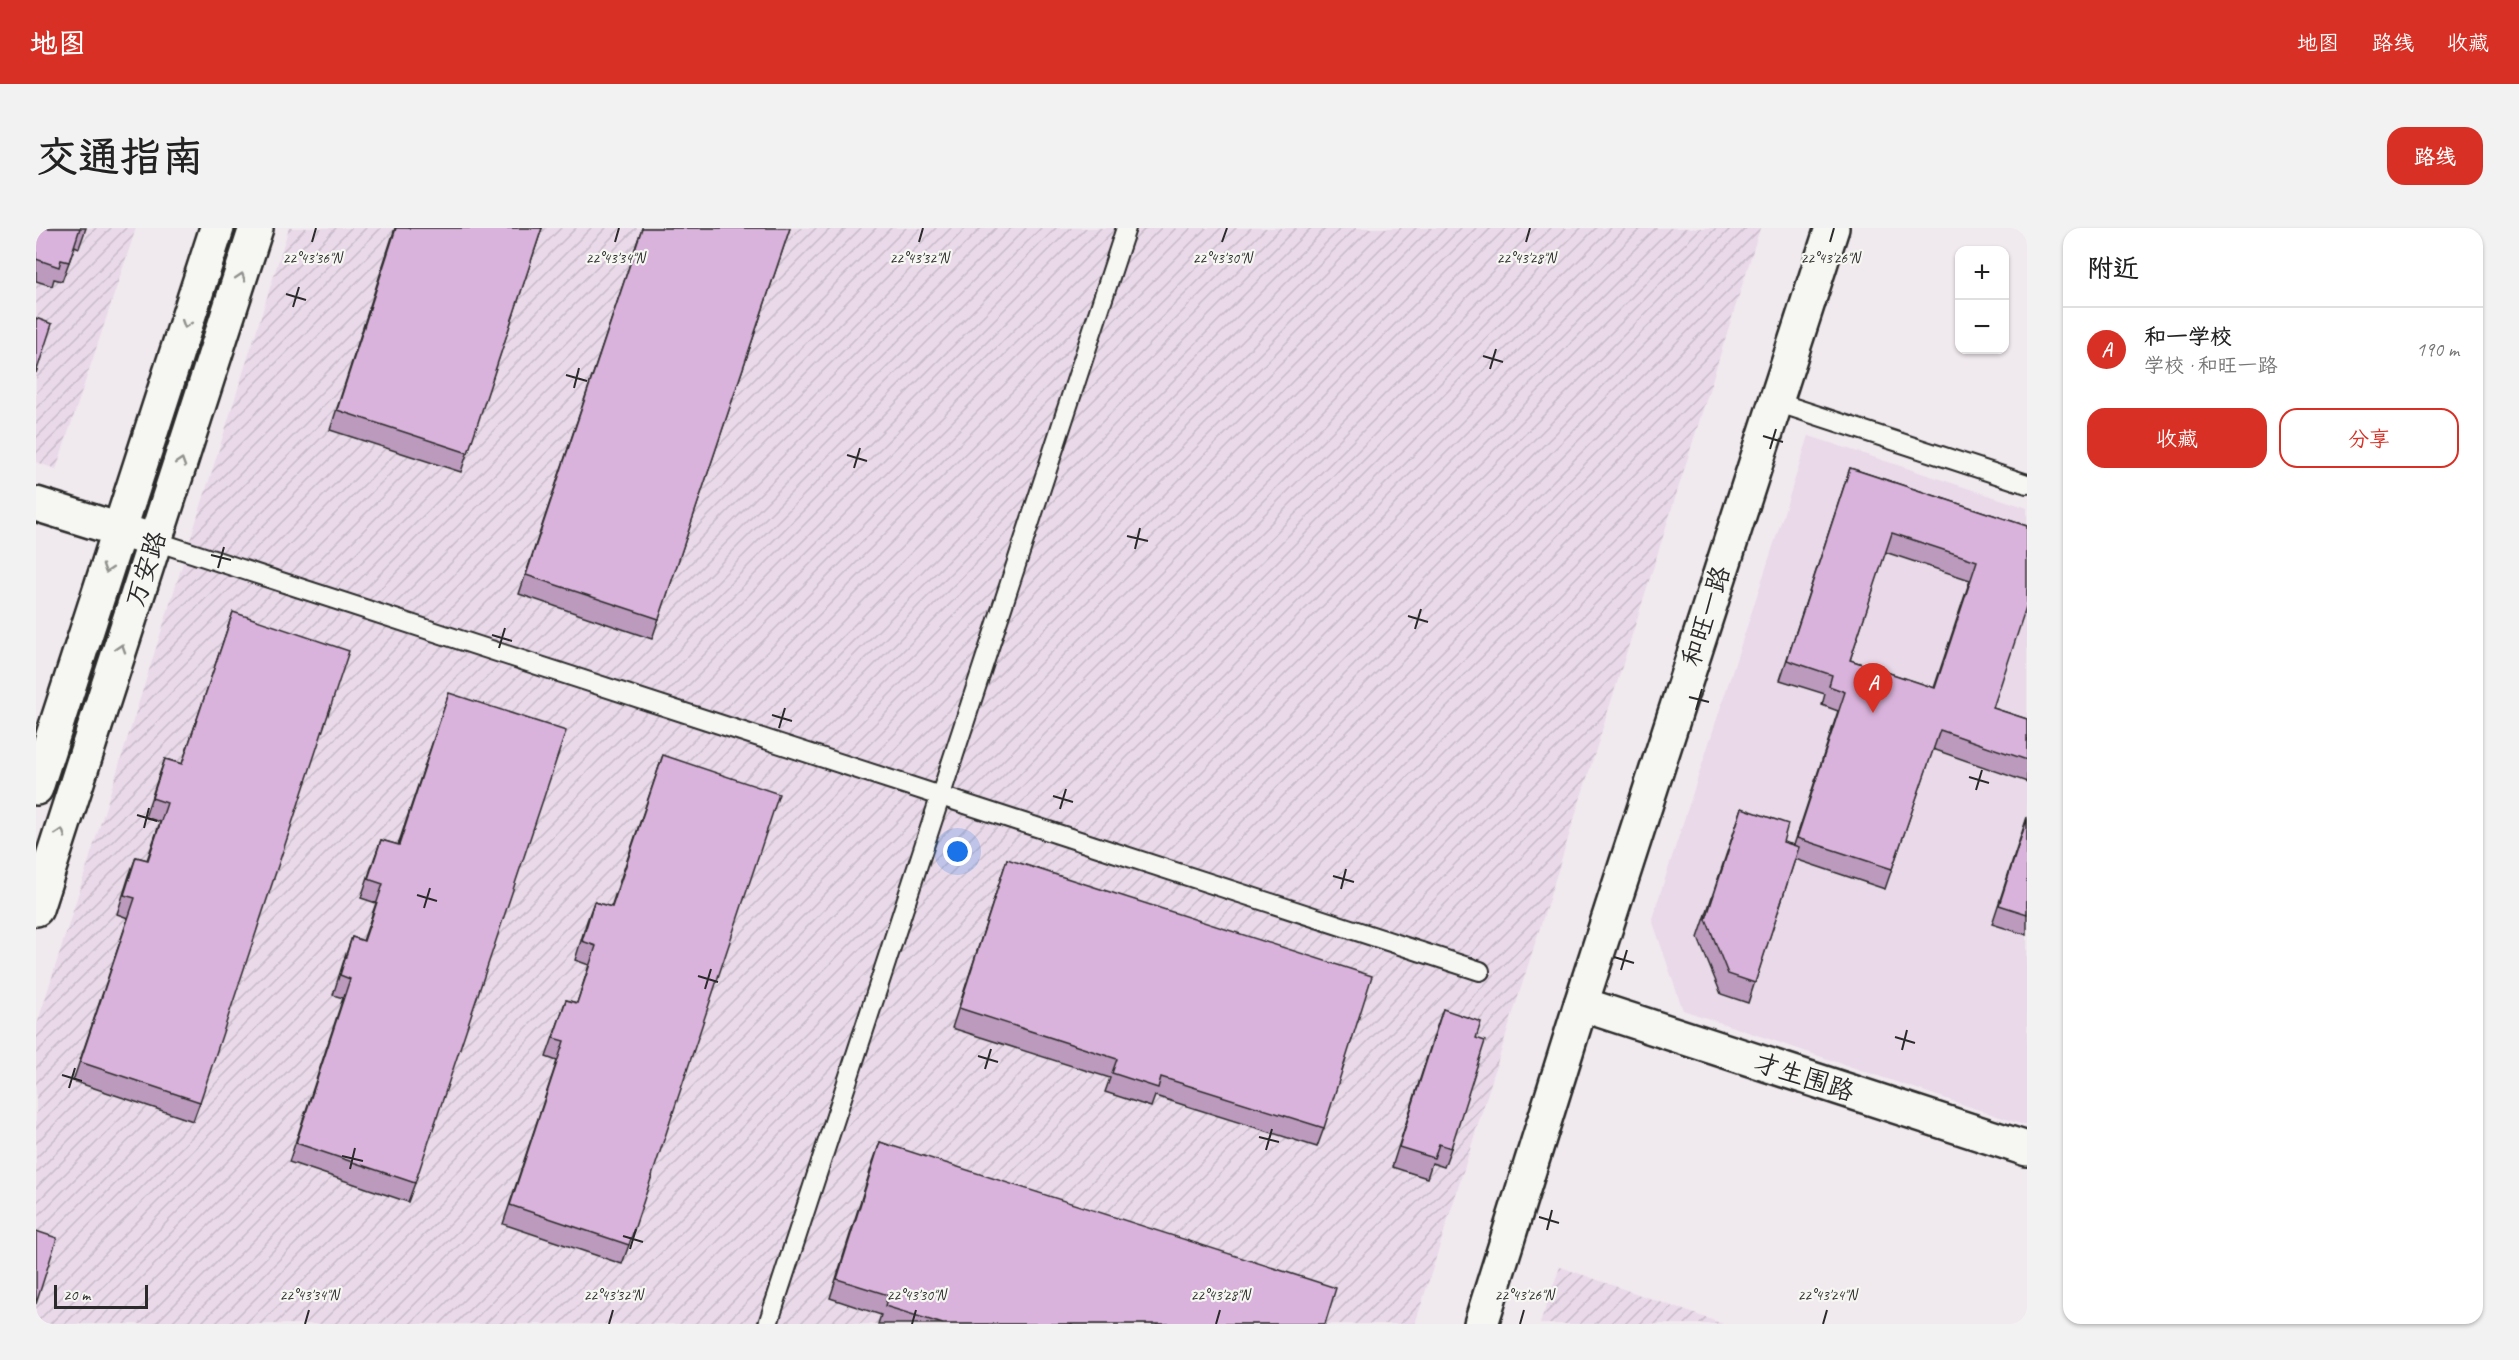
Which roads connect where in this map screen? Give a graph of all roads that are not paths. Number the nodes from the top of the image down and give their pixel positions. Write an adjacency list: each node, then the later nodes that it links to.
1 (217, 228): 8 (street, 万安路, one-way to 8)
2 (256, 228): 9 (street, 万安路, one-way to 2)
3 (1126, 228): 11 (lane)
4 (1832, 228): 5 (street, 和旺一路)
5 (1776, 402): 6 (lane); 14 (street, 和旺一路)
6 (2027, 484)
7 (36, 504): 8 (street)
8 (119, 531): 9 (street); 10 (street, 万安路, one-way to 10)
9 (155, 541): 11 (lane); 12 (street, 万安路, one-way to 9)
10 (36, 788)
11 (940, 796): 13 (lane); 16 (lane)
12 (36, 909)
13 (1480, 971)
14 (1581, 1004): 15 (street, 才生围路); 17 (street, 和旺一路)
15 (2027, 1149)
16 (768, 1324)
17 (1481, 1324)

